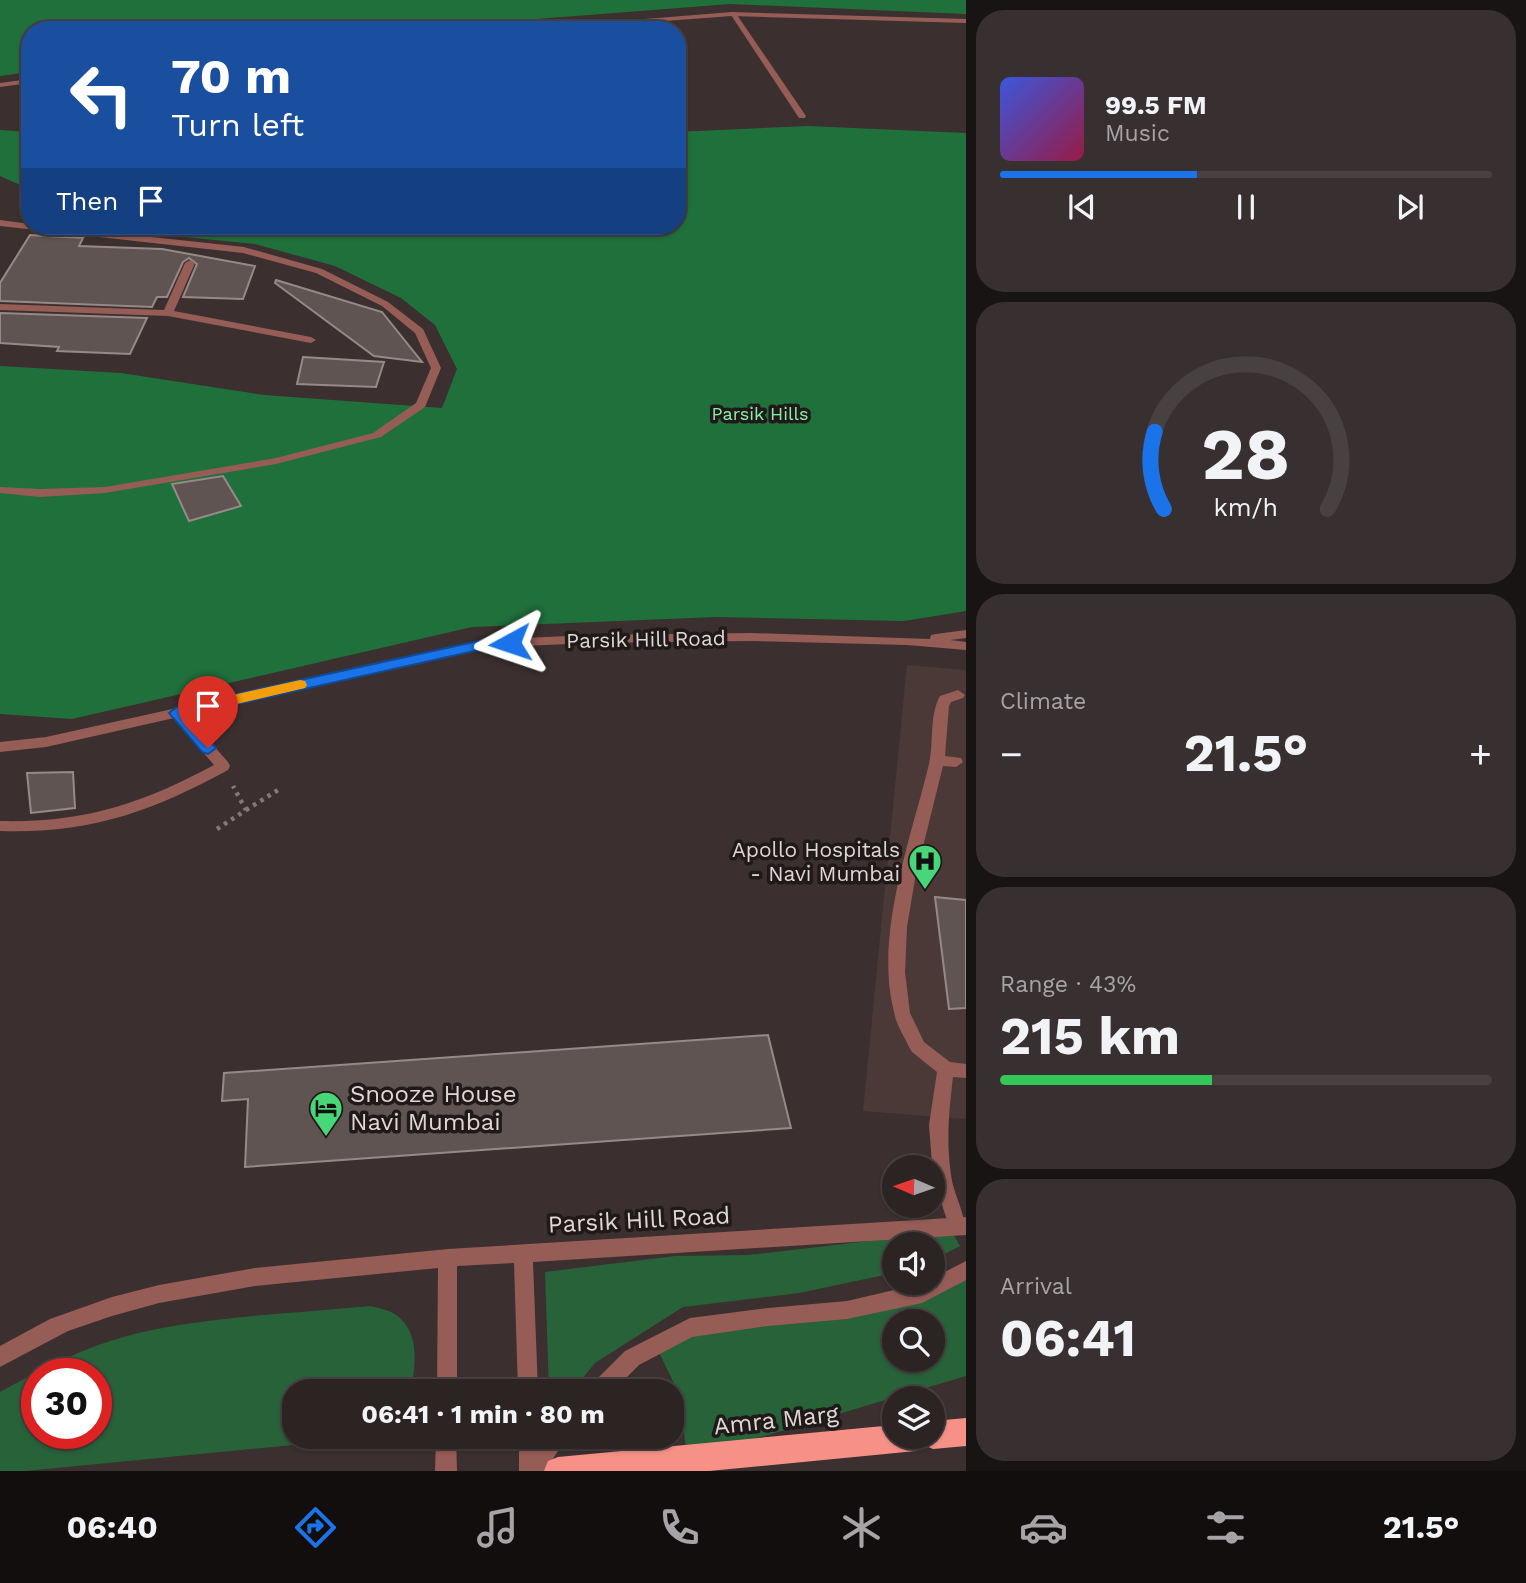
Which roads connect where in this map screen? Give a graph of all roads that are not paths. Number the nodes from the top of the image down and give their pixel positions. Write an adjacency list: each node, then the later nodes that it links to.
1 (732, 14): 2 (street); 3 (street); 6 (street)
2 (653, 21)
3 (966, 21)
4 (21, 82): 5 (street)
5 (0, 85)
6 (802, 116)
7 (0, 223): 8 (street)
8 (21, 225)
9 (108, 235): 14 (street)
10 (190, 263): 12 (street)
11 (0, 307): 12 (street)
12 (168, 313): 13 (street)
13 (312, 340)
14 (0, 490)
15 (966, 634): 16 (street)
16 (907, 641): 17 (street, Parsik Hill Road); 19 (street, Parsik Hill Road)
17 (966, 646)
18 (958, 695): 21 (street)
19 (177, 713): 20 (street, Parsik Hill Road); 23 (street)
20 (0, 747)
21 (937, 761): 22 (street); 24 (street)
22 (956, 762)
23 (0, 826)
24 (946, 1069): 25 (street); 26 (street)
25 (966, 1071)
26 (962, 1226): 27 (street, Parsik Hill Road)
27 (523, 1254): 28 (street, Parsik Hill Road); 32 (street)
28 (448, 1258): 30 (street, Parsik Hill Road); 31 (street)
29 (966, 1270): 33 (street)
30 (0, 1357)
31 (447, 1379)
32 (528, 1379)
33 (610, 1379)
34 (966, 1432): 35 (highway)
35 (945, 1434)
36 (882, 1440): 42 (highway, Amra Marg)
37 (446, 1449): 40 (street)
38 (530, 1449): 41 (street)
39 (548, 1449): 41 (street)
40 (446, 1471)
41 (531, 1471)
42 (558, 1471)

